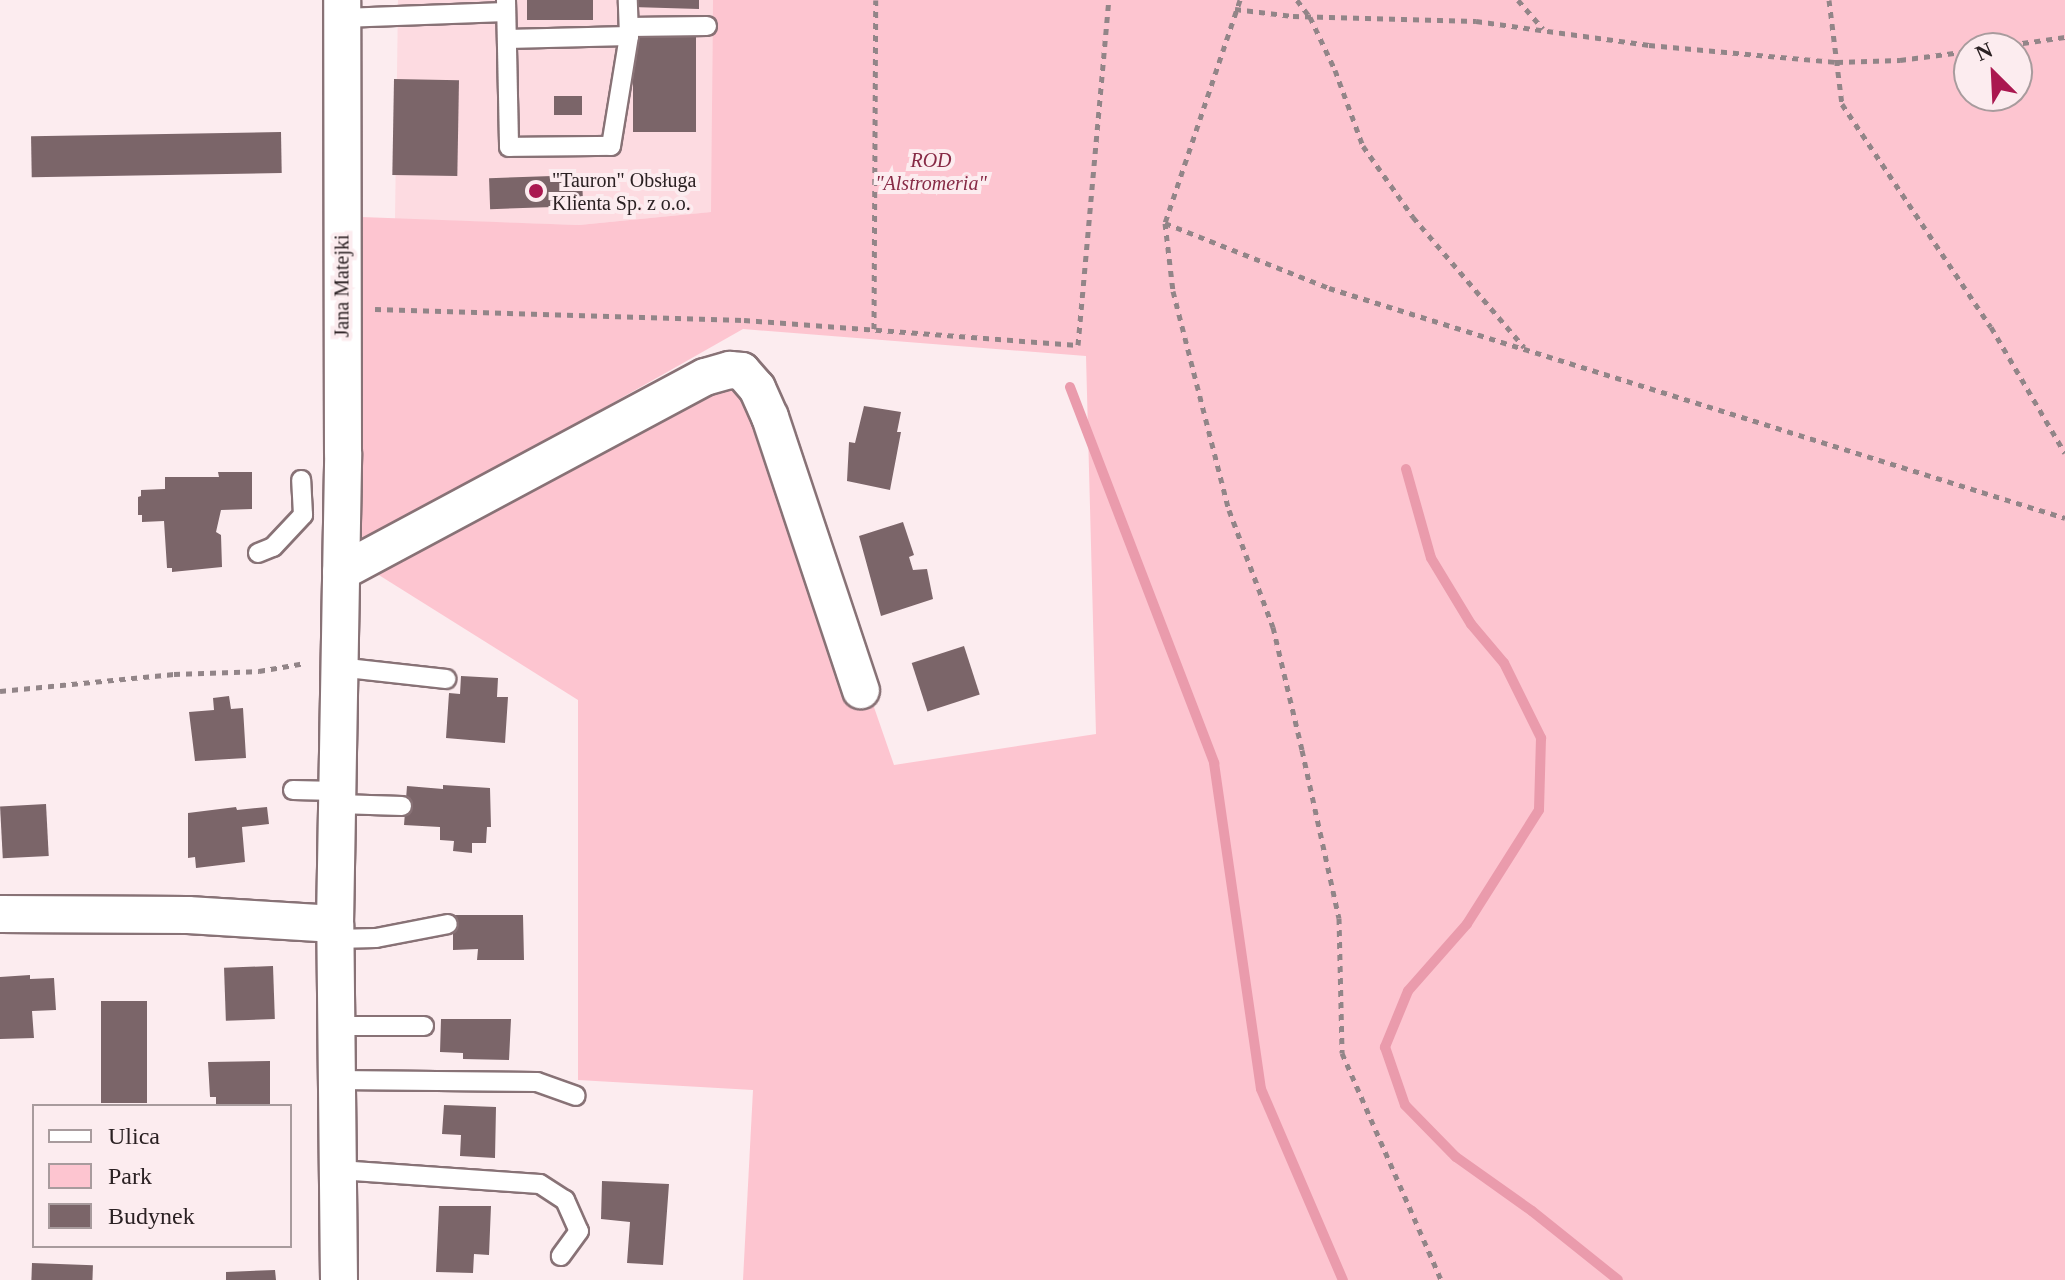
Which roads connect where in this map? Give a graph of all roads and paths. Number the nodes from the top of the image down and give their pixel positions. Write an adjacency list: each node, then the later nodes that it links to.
1 (628, 0): 14 (lane)
2 (876, 0): 22 (path)
3 (1109, 0): 22 (path)
4 (1240, 0): 10 (path)
5 (1297, 0): 11 (path)
6 (1518, 0): 13 (path)
7 (1829, 0): 19 (path)
8 (506, 6): 9 (lane); 16 (lane)
9 (342, 9): 21 (street, Jana Matejki)
10 (1235, 9): 11 (path); 20 (path)
11 (1310, 17): 13 (path); 23 (path)
12 (707, 26): 14 (lane)
13 (1543, 30): 19 (path)
14 (629, 32): 16 (lane); 16 (lane)
15 (2065, 37): 17 (path)
16 (507, 39)
17 (2033, 42)
18 (1953, 53): 19 (path)
19 (1837, 62): 24 (path)
20 (1165, 223): 23 (path); 48 (path)
21 (342, 308): 22 (path); 27 (street, Jana Matejki)
22 (874, 329)
23 (1526, 349): 28 (path)
24 (2065, 453)
25 (301, 480): 26 (lane)
26 (303, 515): 27 (lane); 29 (lane)
27 (341, 516): 30 (street, Jana Matejki)
28 (2065, 518)
29 (258, 553)
30 (341, 572): 31 (street, Jana Matejki); 33 (street)
31 (339, 662): 32 (lane); 34 (path); 36 (street, Jana Matejki)
32 (446, 679)
33 (861, 690)
34 (0, 691)
35 (293, 790): 36 (lane)
36 (337, 798): 37 (lane); 40 (street, Jana Matejki)
37 (402, 806)
38 (0, 914): 40 (street)
39 (448, 924): 40 (lane)
40 (335, 932): 41 (street, Jana Matejki)
41 (335, 1026): 42 (lane); 43 (street, Jana Matejki)
42 (424, 1026)
43 (337, 1080): 44 (lane); 45 (street, Jana Matejki)
44 (576, 1096)
45 (339, 1170): 46 (lane); 47 (street, Jana Matejki)
46 (561, 1256)
47 (339, 1280)
48 (1441, 1280)

